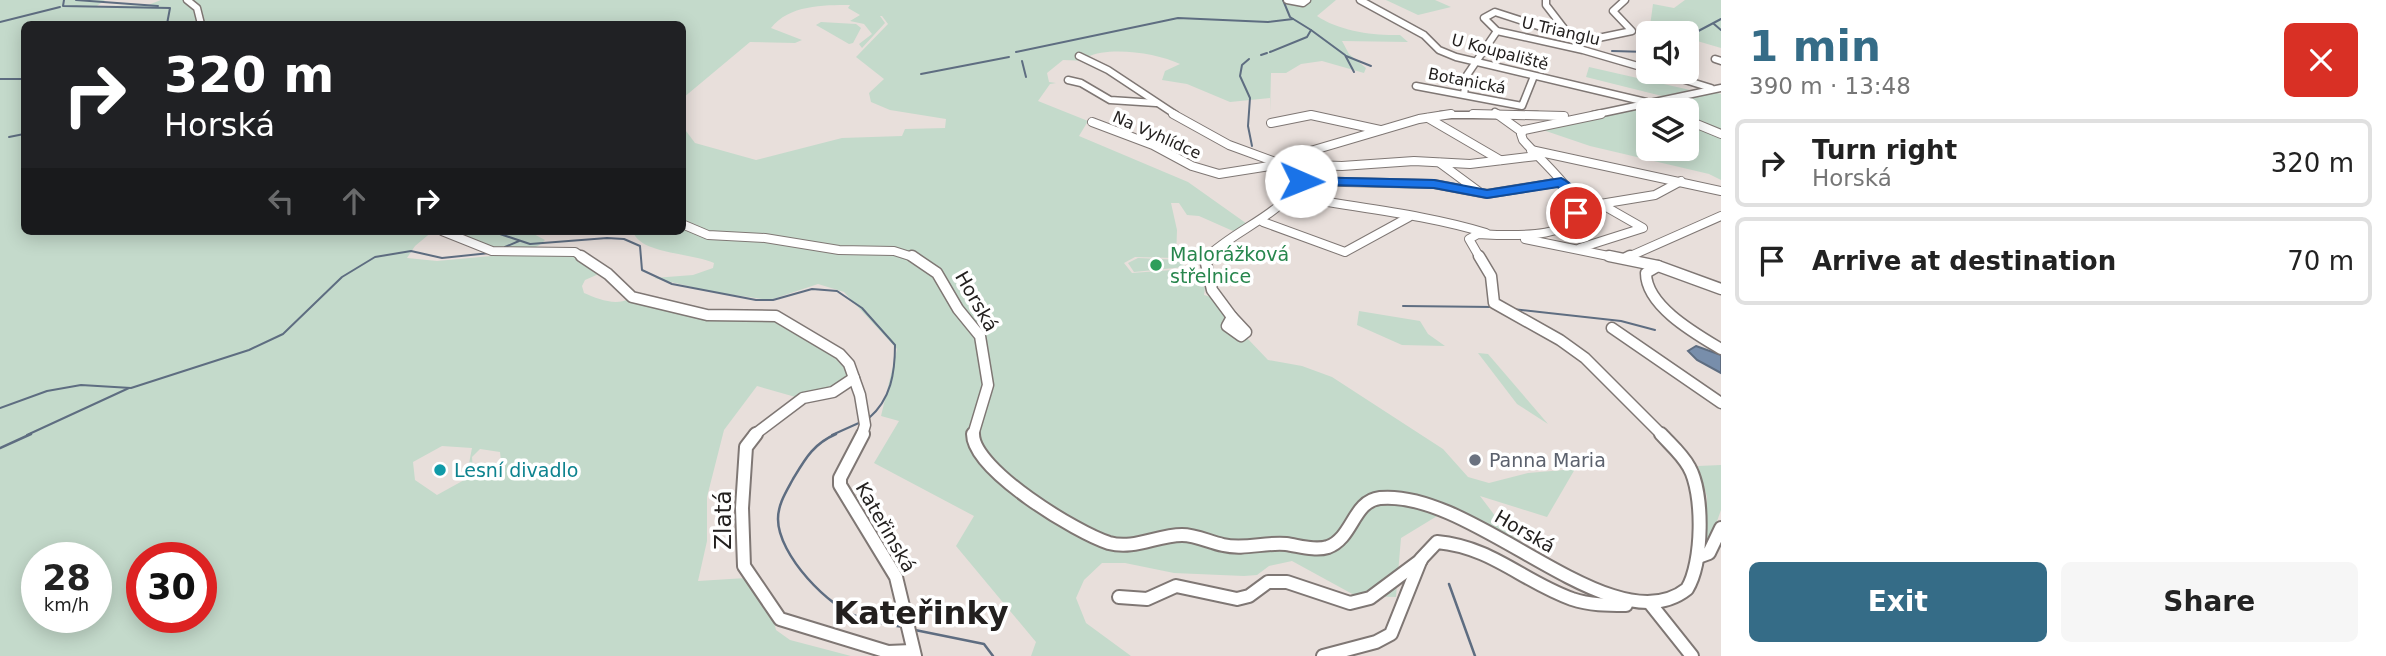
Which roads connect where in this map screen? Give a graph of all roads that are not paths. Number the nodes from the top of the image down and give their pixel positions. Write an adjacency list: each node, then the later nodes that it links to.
1 (187, 0): 7 (street)
2 (1287, 0): 3 (street)
3 (1307, 0)
4 (1360, 0): 13 (street, U Koupaliště)
5 (1546, 0): 9 (street)
6 (1625, 0): 9 (street)
7 (200, 21)
8 (1497, 31): 9 (street, U Trianglu); 10 (street, U Trianglu); 11 (street)
9 (1577, 40): 10 (street)
10 (1583, 50): 15 (street, U Trianglu)
11 (1483, 51): 13 (street); 14 (street)
12 (1079, 56): 24 (street)
13 (1475, 62): 16 (street, U Koupaliště); 21 (street)
14 (1533, 63)
15 (1636, 65)
16 (1534, 76): 21 (street, Botanická); 23 (street, U Koupaliště)
17 (1068, 80): 24 (street)
18 (1698, 84): 20 (street)
19 (1416, 86): 21 (street, Botanická)
20 (1718, 90): 22 (street)
21 (1464, 94)
22 (1670, 98)
23 (1636, 100)
24 (1157, 103): 38 (street)
25 (1636, 104): 27 (street)
26 (1494, 112): 27 (street); 28 (street); 33 (street)
27 (1576, 117): 33 (street)
28 (1428, 118): 32 (street); 36 (street)
29 (1092, 122): 38 (street, Na Vyhlídce)
30 (1271, 123): 32 (street)
31 (1699, 125): 34 (street)
32 (1380, 130): 39 (street)
33 (1522, 132): 35 (street)
34 (1721, 134)
35 (1534, 153): 36 (street, Na Vyhlídce); 41 (street, Na Vyhlídce); 42 (street)
36 (1500, 160): 37 (street, Na Vyhlídce)
37 (1440, 163): 39 (street, Na Vyhlídce); 44 (street)
38 (1282, 164): 39 (street, Na Vyhlídce)
39 (1293, 164): 40 (street)
40 (1301, 181): 44 (street); 45 (street)
41 (1681, 181): 43 (street, Na Vyhlídce); 46 (street)
42 (1561, 182): 44 (street); 47 (street)
43 (1721, 191)
44 (1481, 194)
45 (1293, 196): 49 (street); 50 (street)
46 (1601, 204): 47 (street); 57 (street)
47 (1576, 208): 53 (street)
48 (1721, 216): 58 (street)
49 (1409, 217): 50 (street); 52 (street)
50 (1263, 222): 61 (street)
51 (686, 227): 70 (street, Horská)
52 (1490, 234): 55 (street); 67 (street)
53 (1538, 234): 55 (street); 56 (street)
54 (452, 235): 64 (street, Kateřinská)
55 (1512, 235): 56 (street)
56 (1550, 243): 57 (street)
57 (1579, 249): 58 (street)
58 (1626, 258): 59 (street)
59 (1658, 266): 60 (street); 63 (street)
60 (1719, 285)
61 (1232, 317)
62 (1612, 328): 65 (street)
63 (1721, 349)
64 (855, 378): 71 (street, Kateřinská); 71 (street, Zlatá)
65 (1721, 402)
66 (1721, 528): 67 (street)
67 (1698, 557): 70 (street)
68 (1421, 559): 69 (street); 70 (street); 72 (street)
69 (1119, 597)
70 (1642, 602): 73 (street)
71 (912, 648)
72 (1323, 656)
73 (1692, 656)

